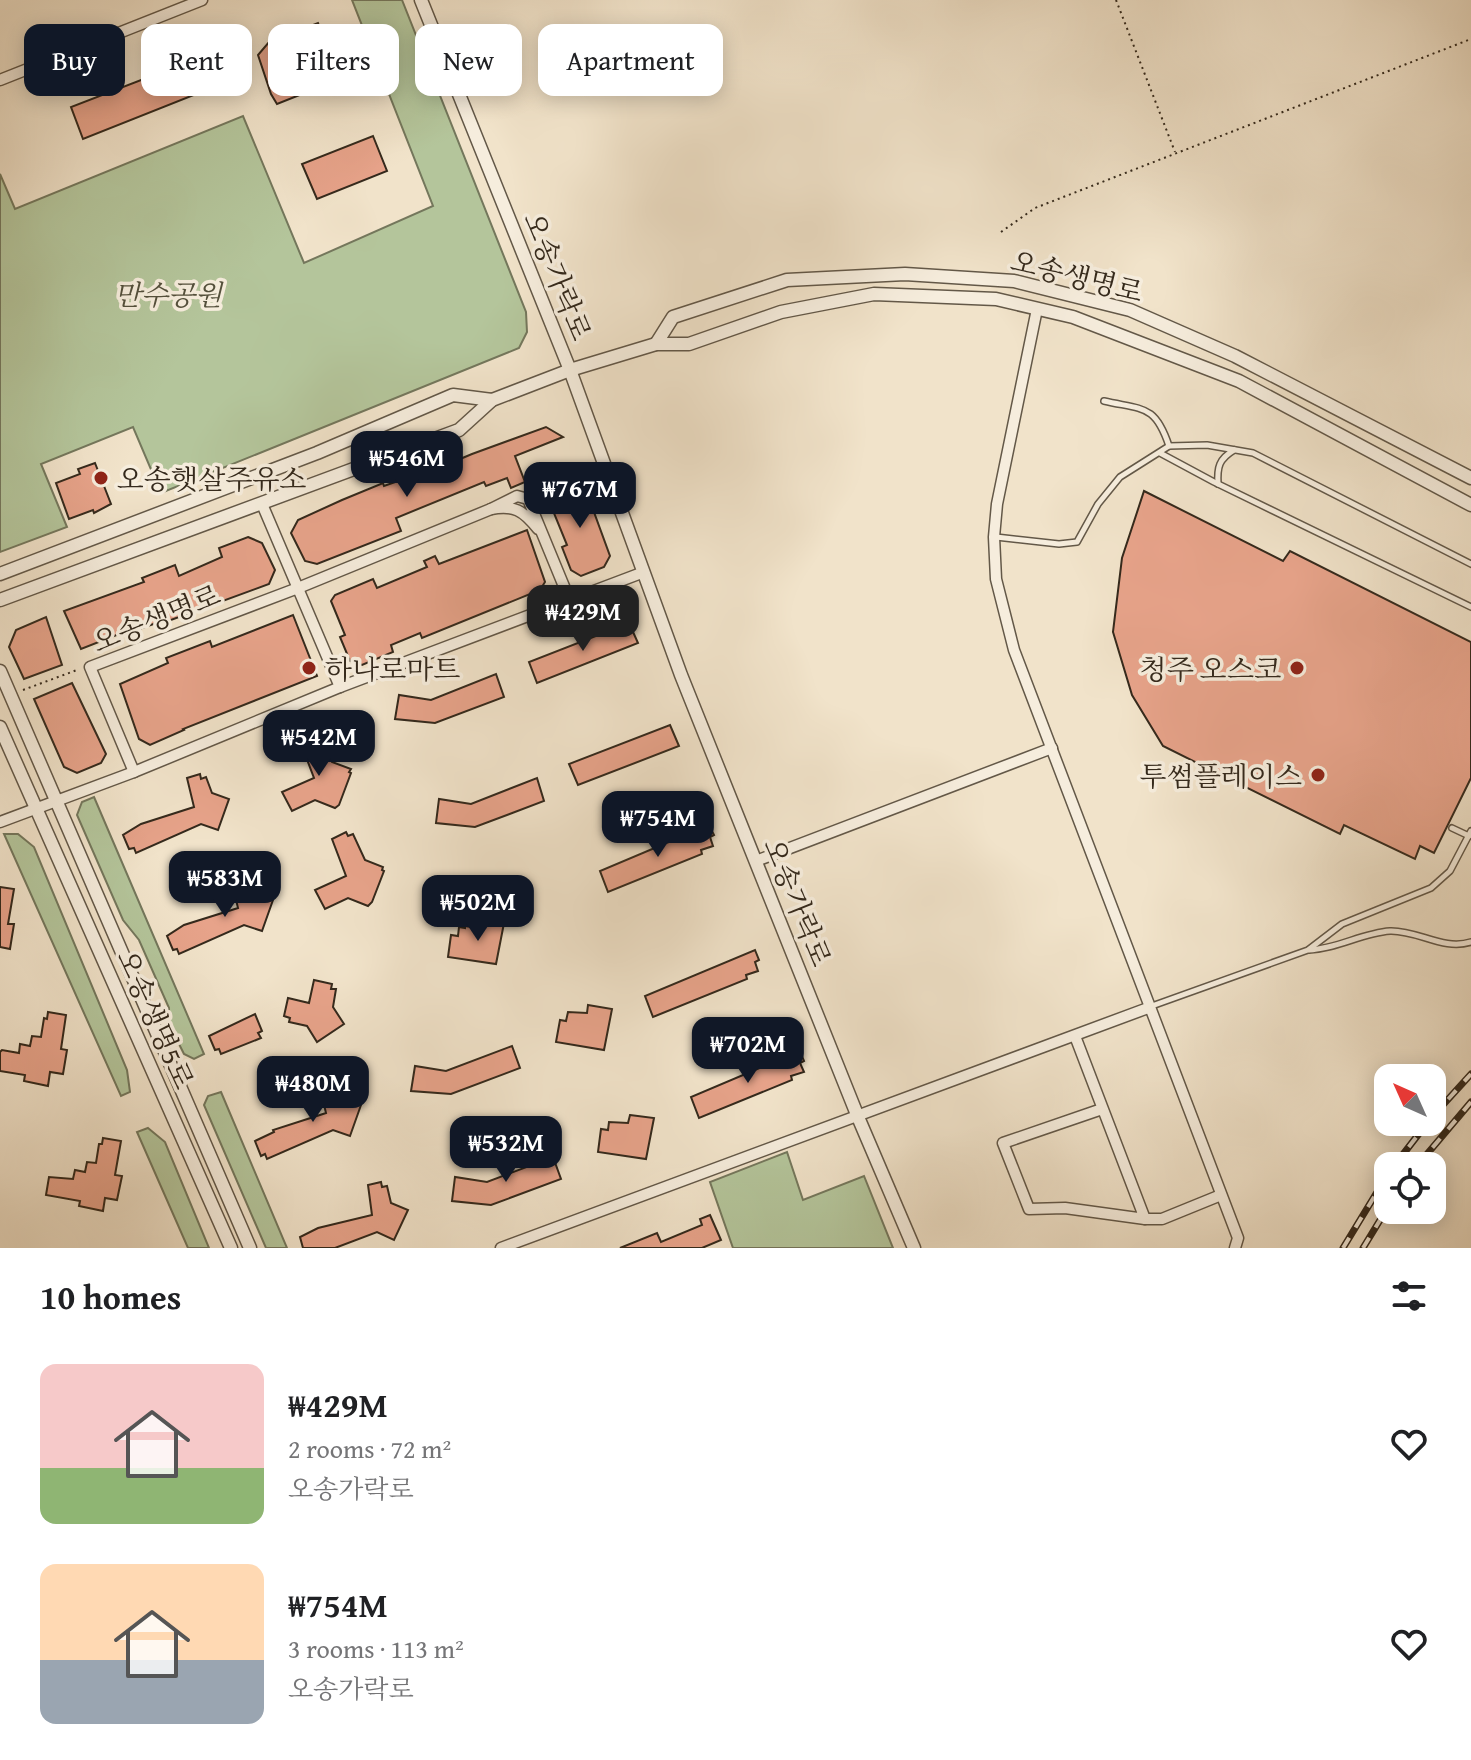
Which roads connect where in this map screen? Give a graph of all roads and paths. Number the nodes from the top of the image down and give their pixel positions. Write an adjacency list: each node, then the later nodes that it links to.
1 (202, 0): 5 (street)
2 (421, 0): 10 (street, 오송가락로)
3 (1116, 0): 6 (path)
4 (1471, 39): 6 (path)
5 (0, 80)
6 (1175, 153): 7 (path)
7 (1001, 232)
8 (1037, 309): 9 (street, 오송생명로); 19 (street, 오송생명로); 20 (street)
9 (656, 344): 10 (street, 오송생명로); 16 (street, 오송생명로)
10 (570, 370): 11 (street, 오송생명로); 22 (street, 오송가락로)
11 (492, 400): 18 (street, 오송생명로); 23 (street, 오송생명로)
12 (1104, 401): 13 (lane)
13 (1169, 446): 14 (lane); 15 (lane)
14 (1234, 450): 17 (lane); 21 (lane)
15 (1159, 453): 17 (lane); 20 (lane)
16 (1471, 478)
17 (1218, 484): 27 (lane)
18 (262, 504): 24 (street); 25 (street, 오송생명로)
19 (1471, 505)
20 (994, 537): 33 (street)
21 (1471, 564)
22 (644, 572): 26 (street); 40 (street, 오송가락로)
23 (0, 574)
24 (298, 588): 26 (street, 오송생명로); 28 (street, 오송생명로); 30 (street)
25 (0, 600)
26 (570, 601): 30 (street)
27 (1471, 607)
28 (90, 667): 31 (path); 34 (street, 오송생명로)
29 (0, 671): 35 (street, 오송생명5로)
30 (340, 687): 34 (street)
31 (22, 691)
32 (0, 727): 36 (street, 오송생명5로)
33 (1052, 748): 40 (street); 43 (street)
34 (134, 772): 35 (street)
35 (58, 801): 36 (street); 50 (street, 오송생명5로)
36 (38, 809): 37 (street); 49 (street, 오송생명5로)
37 (0, 822)
38 (1452, 828): 39 (lane)
39 (1470, 834): 42 (lane)
40 (756, 861): 46 (street, 오송가락로)
41 (1471, 942): 42 (lane)
42 (1308, 950): 43 (lane)
43 (1148, 1008): 44 (street); 47 (street)
44 (1075, 1036): 45 (street); 46 (street)
45 (1102, 1109): 48 (street); 48 (street)
46 (858, 1117): 51 (street); 52 (street, 오송가락로)
47 (1221, 1195): 48 (street); 53 (street)
48 (1145, 1219)
49 (231, 1248)
50 (250, 1248)
51 (501, 1248)
52 (914, 1248)
53 (1235, 1248)

